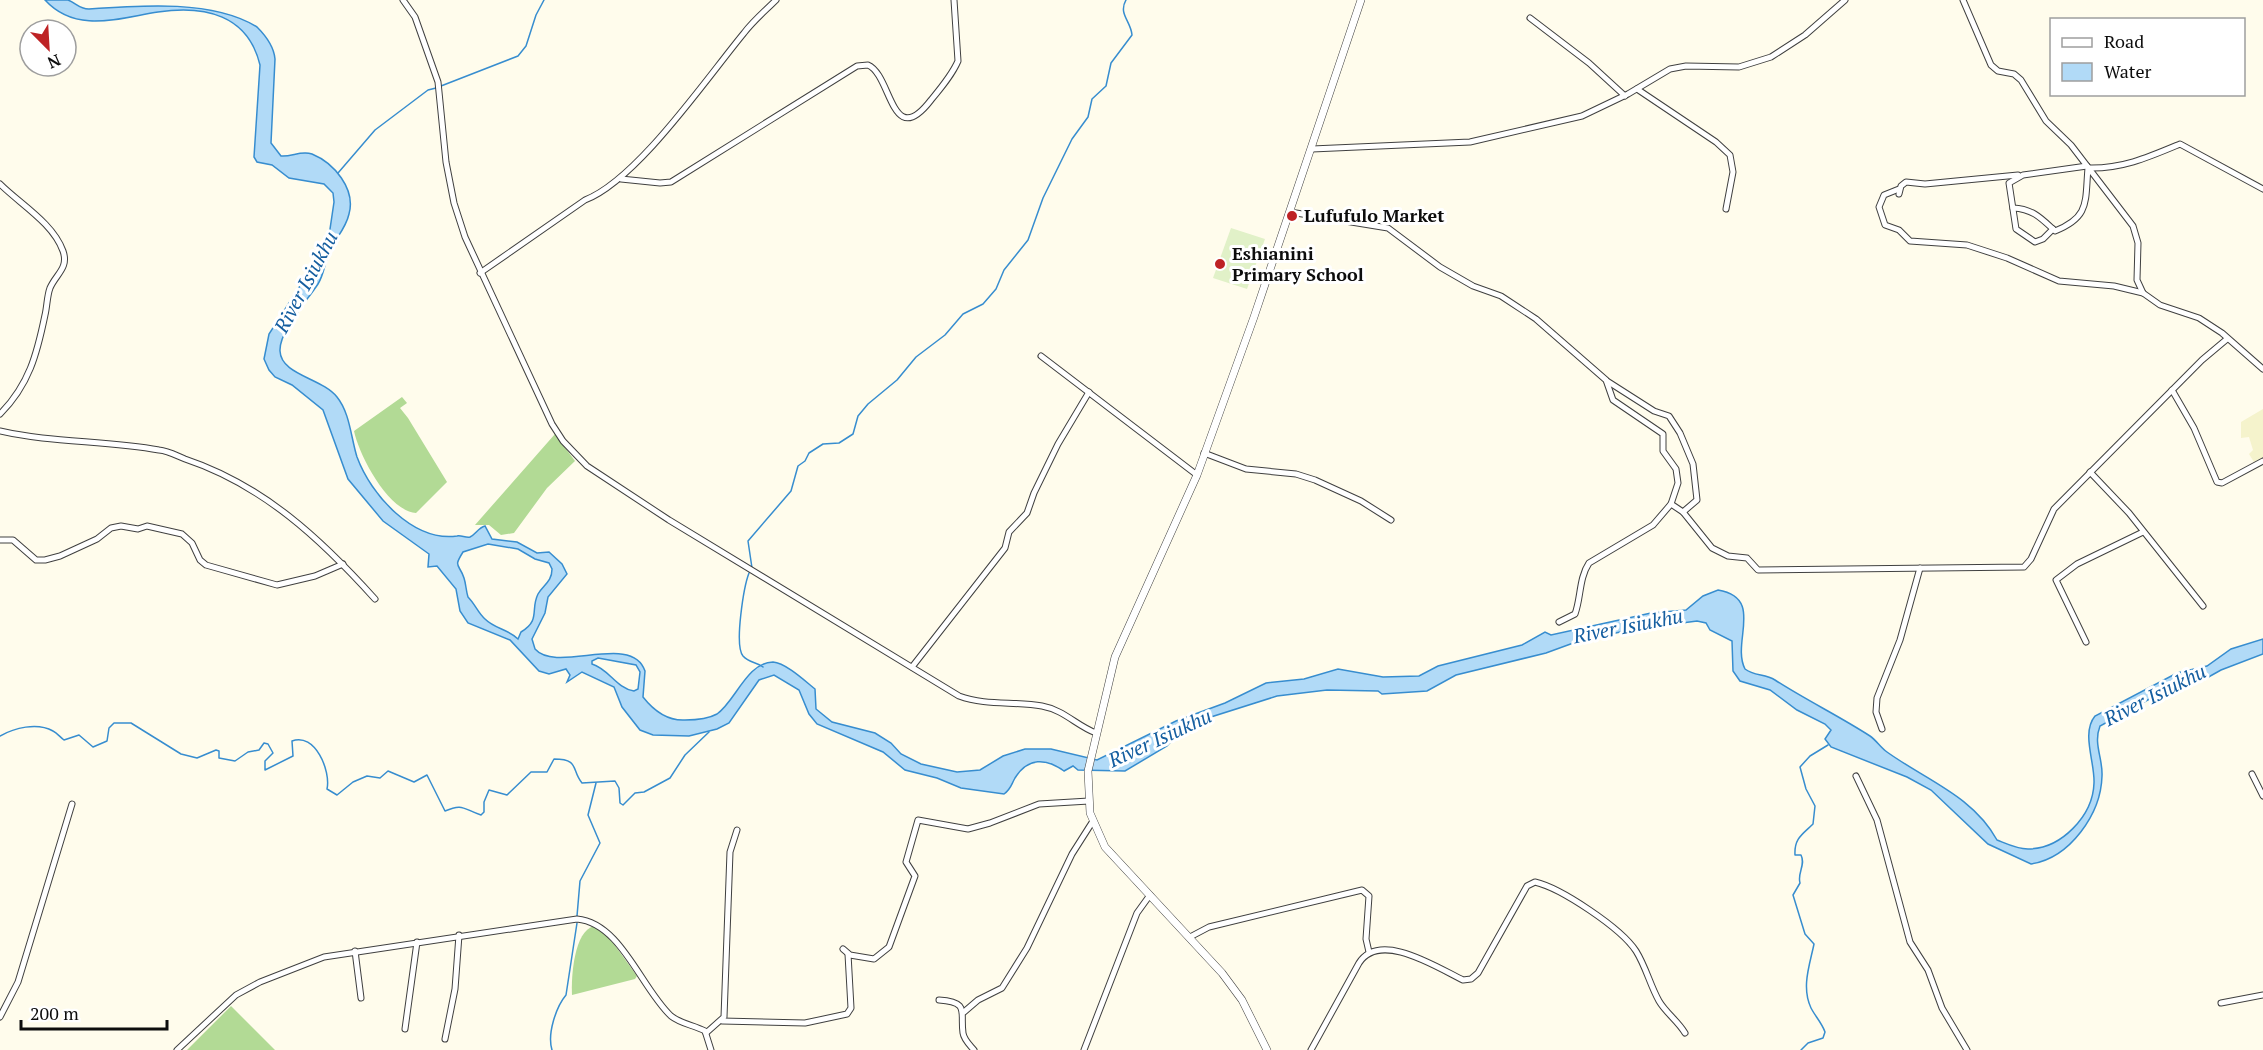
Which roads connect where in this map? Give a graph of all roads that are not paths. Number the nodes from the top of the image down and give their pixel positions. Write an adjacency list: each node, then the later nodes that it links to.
1 (403, 0): 20 (street)
2 (776, 0): 13 (street)
3 (954, 0): 13 (street)
4 (1360, 0): 10 (street)
5 (1845, 0): 8 (street)
6 (1963, 0): 11 (street)
7 (1530, 18): 9 (street)
8 (1637, 89): 9 (street); 17 (street)
9 (1625, 96): 10 (street)
10 (1312, 149): 18 (street)
11 (2087, 167): 12 (street); 15 (street); 19 (street); 21 (street)
12 (2028, 174): 16 (street); 22 (street)
13 (621, 178): 20 (street)
14 (0, 184): 30 (street)
15 (2263, 189)
16 (2013, 208): 19 (street); 19 (street)
17 (1726, 209)
18 (1290, 212): 27 (street); 32 (street)
19 (2053, 229)
20 (480, 273): 47 (street)
21 (2137, 280): 22 (street); 23 (street)
22 (2127, 289): 23 (street)
23 (2143, 293): 24 (street)
24 (2227, 339): 26 (street); 28 (street)
25 (1041, 356): 29 (street)
26 (2263, 369)
27 (1606, 380): 36 (street); 37 (street)
28 (2172, 390): 33 (street); 34 (street)
29 (1089, 392): 35 (street); 47 (street)
30 (0, 414)
31 (0, 430): 41 (street)
32 (1204, 453): 35 (street); 38 (street)
33 (2263, 461)
34 (2090, 472): 39 (street); 42 (street)
35 (1197, 475): 49 (street)
36 (1671, 504): 37 (street); 45 (street)
37 (1683, 512): 42 (street)
38 (1391, 520)
39 (2144, 532): 44 (street); 46 (street)
40 (0, 540): 41 (street)
41 (343, 564): 43 (street)
42 (1920, 567): 48 (street)
43 (375, 599)
44 (2202, 606)
45 (1558, 622)
46 (2086, 642)
47 (912, 667): 49 (street)
48 (1882, 729)
49 (1096, 733): 53 (street)
50 (2252, 774): 52 (street)
51 (1856, 776): 82 (street)
52 (2263, 796)
53 (1089, 801): 55 (street); 64 (street)
54 (72, 804): 70 (street)
55 (1093, 822): 57 (street); 69 (street)
56 (737, 830): 71 (street)
57 (1150, 895): 59 (street); 79 (street)
58 (459, 935): 60 (street); 73 (street); 75 (street)
59 (1190, 937): 63 (street); 80 (street)
60 (417, 942): 62 (street); 72 (street)
61 (843, 949): 64 (street)
62 (355, 951): 66 (street); 76 (street)
63 (1369, 952): 74 (street); 81 (street)
64 (848, 954): 71 (street)
65 (2263, 995): 68 (street)
66 (361, 998)
67 (939, 1000): 69 (street)
68 (2221, 1003)
69 (964, 1012): 78 (street)
70 (0, 1017)
71 (722, 1021): 73 (street)
72 (405, 1029)
73 (706, 1033): 77 (street)
74 (1685, 1033)
75 (445, 1039)
76 (177, 1050)
77 (711, 1050)
78 (974, 1050)
79 (1083, 1050)
80 (1267, 1050)
81 (1311, 1050)
82 (1967, 1050)

